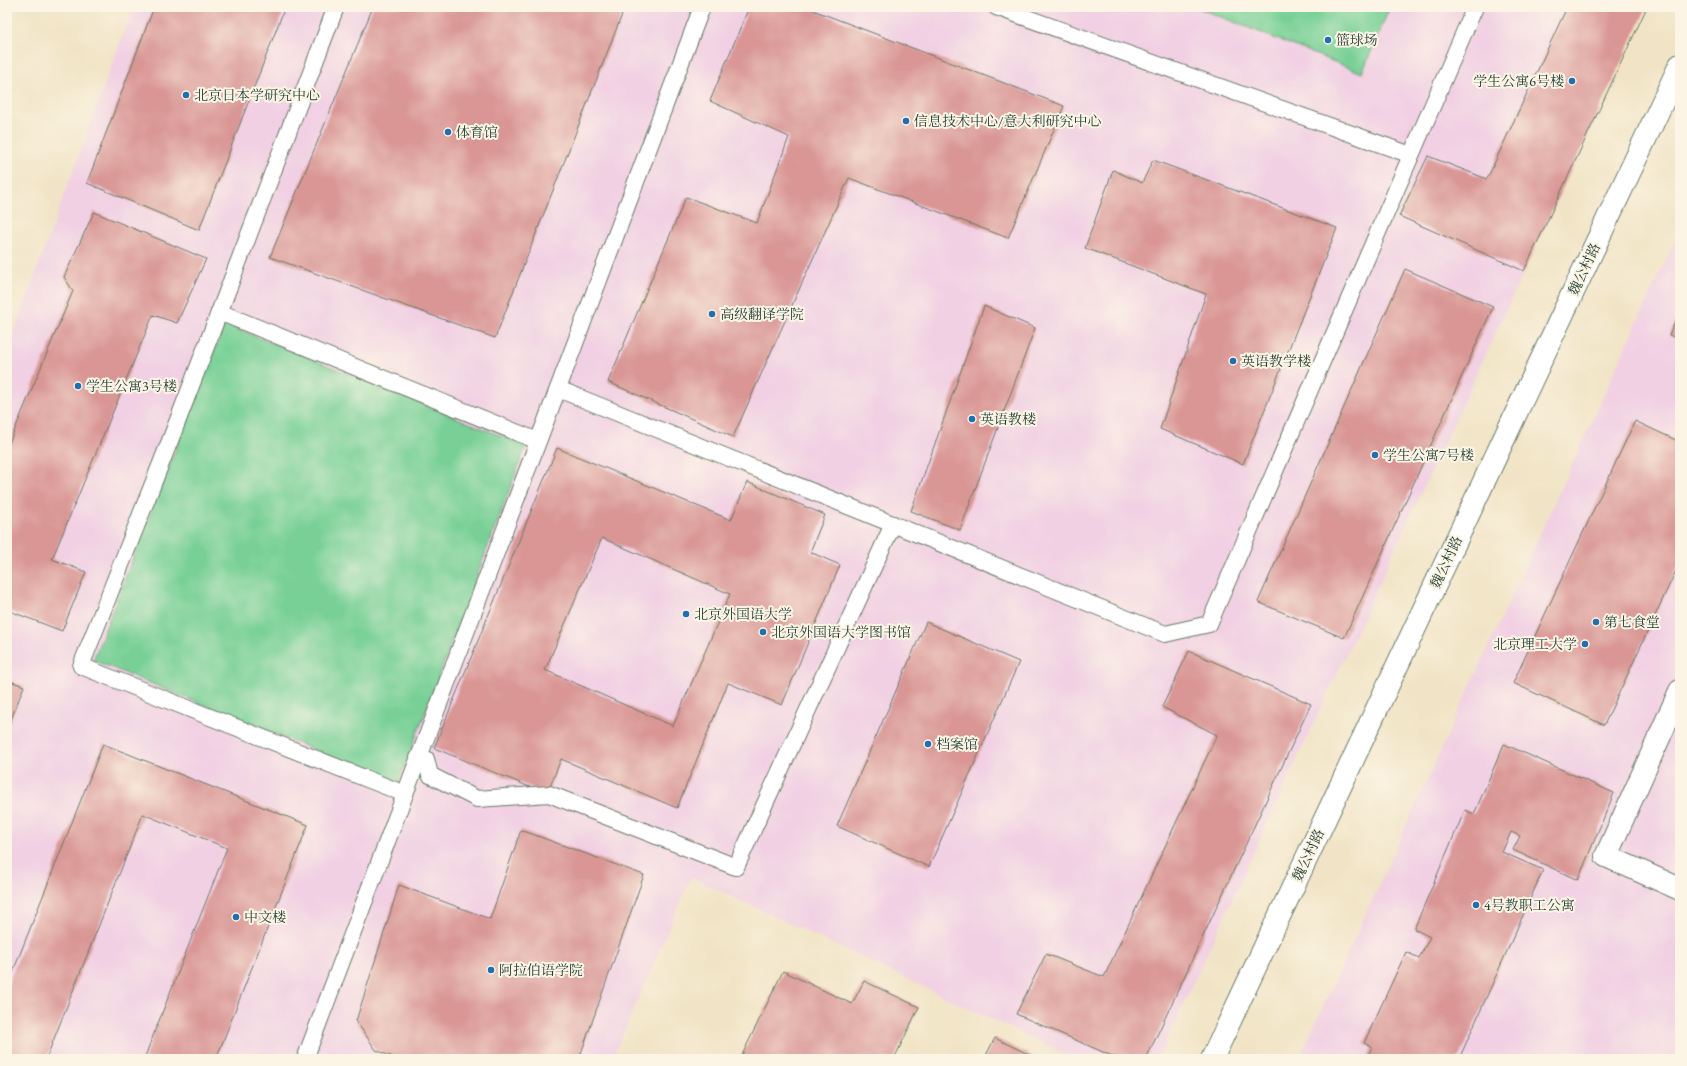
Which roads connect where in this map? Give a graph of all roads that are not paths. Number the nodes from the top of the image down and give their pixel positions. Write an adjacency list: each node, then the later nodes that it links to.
1 (336, 7): 7 (lane)
2 (702, 7): 8 (lane)
3 (996, 7): 6 (lane)
4 (1475, 7): 6 (lane)
5 (1680, 65): 16 (street, 魏公村路)
6 (1411, 155): 10 (lane)
7 (219, 312): 9 (lane); 13 (lane)
8 (558, 389): 9 (lane); 10 (lane)
9 (538, 441): 12 (lane)
10 (893, 524): 12 (lane)
11 (1680, 691): 14 (street)
12 (418, 758): 13 (lane)
13 (405, 794): 15 (lane)
14 (1680, 890)
15 (305, 1059)
16 (1212, 1059)

